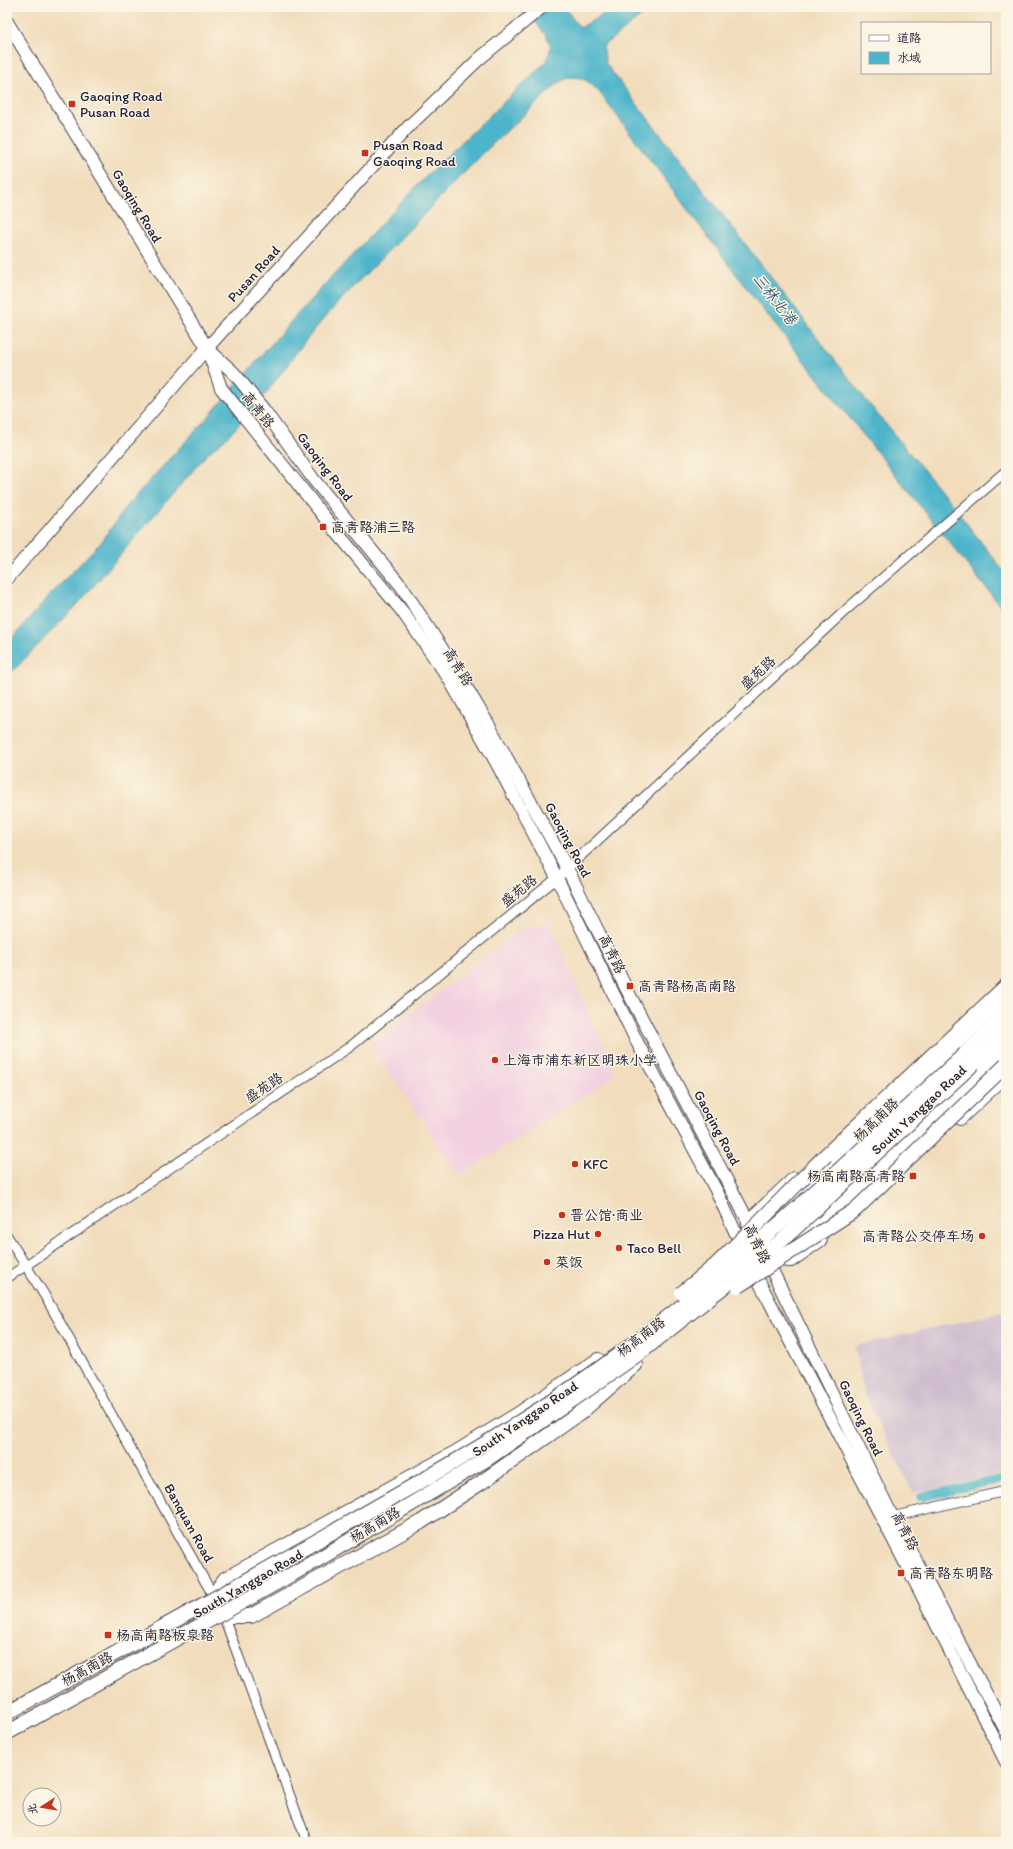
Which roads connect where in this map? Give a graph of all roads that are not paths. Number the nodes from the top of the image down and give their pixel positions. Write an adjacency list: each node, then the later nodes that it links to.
1 (542, 7): 3 (main road, Pusan Road)
2 (7, 22): 3 (main road, Gaoqing Road)
3 (207, 348): 5 (main road, Pusan Road); 6 (main road, Gaoqing Road); 7 (main road, 高青路)
4 (1006, 471): 6 (street, 盛苑路)
5 (7, 579)
6 (567, 868): 7 (street, 盛苑路); 17 (main road, Gaoqing Road)
7 (557, 878): 20 (main road, 高青路); 22 (street, 盛苑路)
8 (1006, 979): 17 (main road)
9 (1006, 986): 28 (highway, 杨高南路, bridge)
10 (1006, 997): 18 (main road, 杨高南路)
11 (1006, 1014): 14 (highway, 杨高南路)
12 (1006, 1033): 14 (highway, 杨高南路)
13 (1006, 1048): 21 (main road, South Yanggao Road)
14 (969, 1059): 30 (highway, 杨高南路, bridge); 31 (highway, 杨高南路, bridge)
15 (1006, 1065): 29 (highway, 杨高南路, bridge)
16 (1006, 1076): 21 (main road)
17 (749, 1220): 18 (main road, Gaoqing Road); 20 (main road); 23 (main road)
18 (756, 1235): 21 (main road, Gaoqing Road); 23 (main road)
19 (7, 1236): 22 (street, Banquan Road)
20 (745, 1253): 23 (main road, 高青路); 34 (main road, South Yanggao Road)
21 (767, 1259): 23 (main road, South Yanggao Road); 33 (main road, Gaoqing Road)
22 (27, 1265): 24 (street, 盛苑路); 34 (street, Banquan Road)
23 (753, 1268): 25 (main road, South Yanggao Road); 26 (main road, 高青路); 27 (main road, 杨高南路)
24 (7, 1278)
25 (735, 1284): 26 (main road); 27 (main road, South Yanggao Road)
26 (761, 1287): 33 (main road, 高青路)
27 (674, 1331): 34 (main road, South Yanggao Road)
28 (598, 1360): 31 (highway, 杨高南路, bridge); 34 (highway)
29 (635, 1366): 30 (highway, 杨高南路, bridge); 34 (highway)
30 (600, 1382): 38 (highway, 杨高南路, bridge)
31 (563, 1393): 36 (highway, 杨高南路, bridge)
32 (1006, 1491): 33 (street)
33 (888, 1518): 37 (main road, Gaoqing Road); 40 (main road, 高青路)
34 (218, 1606): 35 (main road, South Yanggao Road); 39 (main road, South Yanggao Road); 41 (street, Banquan Road)
35 (7, 1708)
36 (7, 1713)
37 (1006, 1731)
38 (7, 1733)
39 (7, 1737)
40 (1006, 1762)
41 (307, 1842)

